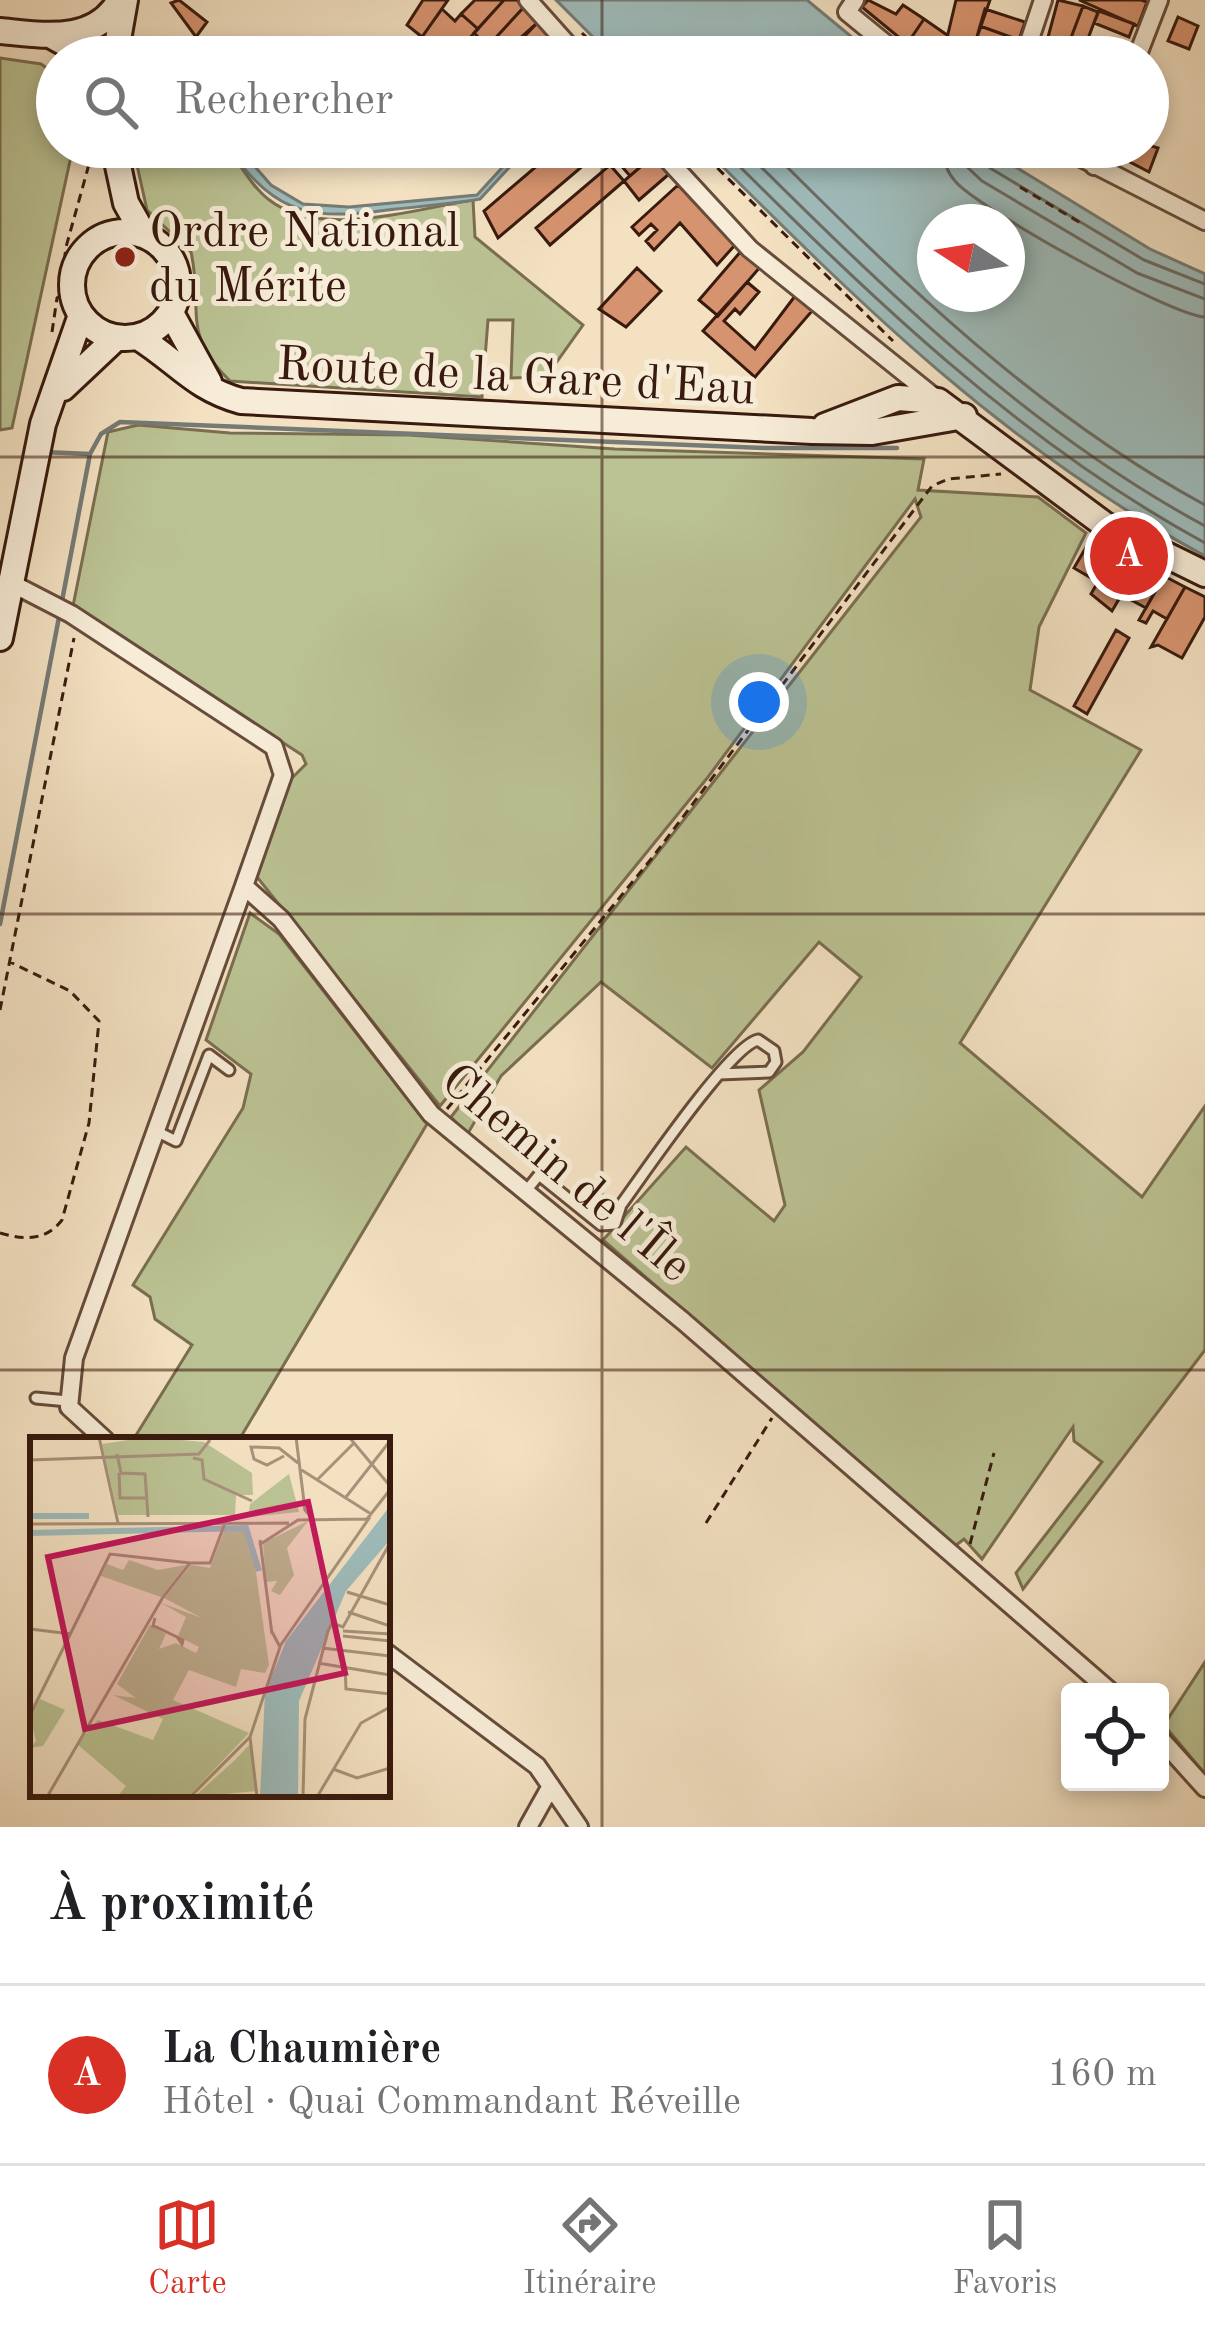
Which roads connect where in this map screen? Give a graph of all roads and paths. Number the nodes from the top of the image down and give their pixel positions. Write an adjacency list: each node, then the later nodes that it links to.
1 (123, 0): 7 (main road); 8 (main road)
2 (528, 0): 9 (street)
3 (1043, 0): 11 (street)
4 (1159, 0): 12 (street)
5 (851, 6): 10 (street)
6 (0, 31): 7 (main road)
7 (52, 36)
8 (118, 36)
9 (560, 36)
10 (881, 36)
11 (1031, 36)
12 (1145, 36)
13 (87, 168): 24 (path)
14 (113, 168): 23 (main road)
15 (118, 168): 22 (main road)
16 (675, 168): 30 (street)
17 (717, 168): 28 (path)
18 (1098, 168): 20 (street)
19 (1020, 187): 21 (path)
20 (1205, 221)
21 (1084, 225)
22 (145, 235): 23 (main road); 25 (main road)
23 (103, 236): 24 (main road)
24 (73, 272): 26 (main road)
25 (171, 314): 27 (main road); 29 (main road, Route de la Gare d'Eau)
26 (81, 315): 27 (main road); 31 (main road)
27 (127, 338): 29 (main road, Route de la Gare d'Eau); 31 (main road)
28 (894, 342)
29 (217, 394): 34 (main road, Route de la Gare d'Eau)
30 (930, 396): 32 (main road); 33 (street); 34 (main road, Route de la Gare d'Eau)
31 (50, 404): 36 (main road)
32 (964, 416): 33 (main road, Route de la Gare d'Eau); 35 (main road)
33 (895, 429): 34 (main road, Route de la Gare d'Eau)
34 (812, 431)
35 (1029, 465): 37 (main road); 45 (path)
36 (13, 571): 38 (street); 39 (main road)
37 (1205, 574)
38 (69, 613): 40 (street); 41 (path)
39 (0, 638)
40 (244, 886): 45 (street, Chemin de l'Île); 46 (street)
41 (9, 961): 42 (path); 48 (path)
42 (0, 1010)
43 (229, 1070): 46 (lane)
44 (719, 1074): 44 (lane); 47 (lane)
45 (438, 1120): 47 (street, Chemin de l'Île)
46 (158, 1132): 50 (street)
47 (526, 1191): 51 (street, Chemin de l'Île)
48 (0, 1233)
49 (36, 1398): 50 (lane)
50 (68, 1401): 52 (street)
51 (782, 1405): 54 (path); 55 (street, Chemin de l'Île)
52 (101, 1437)
53 (994, 1453): 55 (path)
54 (706, 1523)
55 (965, 1563): 57 (street, Chemin de l'Île)
56 (390, 1655): 59 (street)
57 (1101, 1683)
58 (1169, 1748): 60 (street)
59 (551, 1786): 61 (street); 62 (street)
60 (1205, 1788)
61 (528, 1827)
62 (579, 1827)

